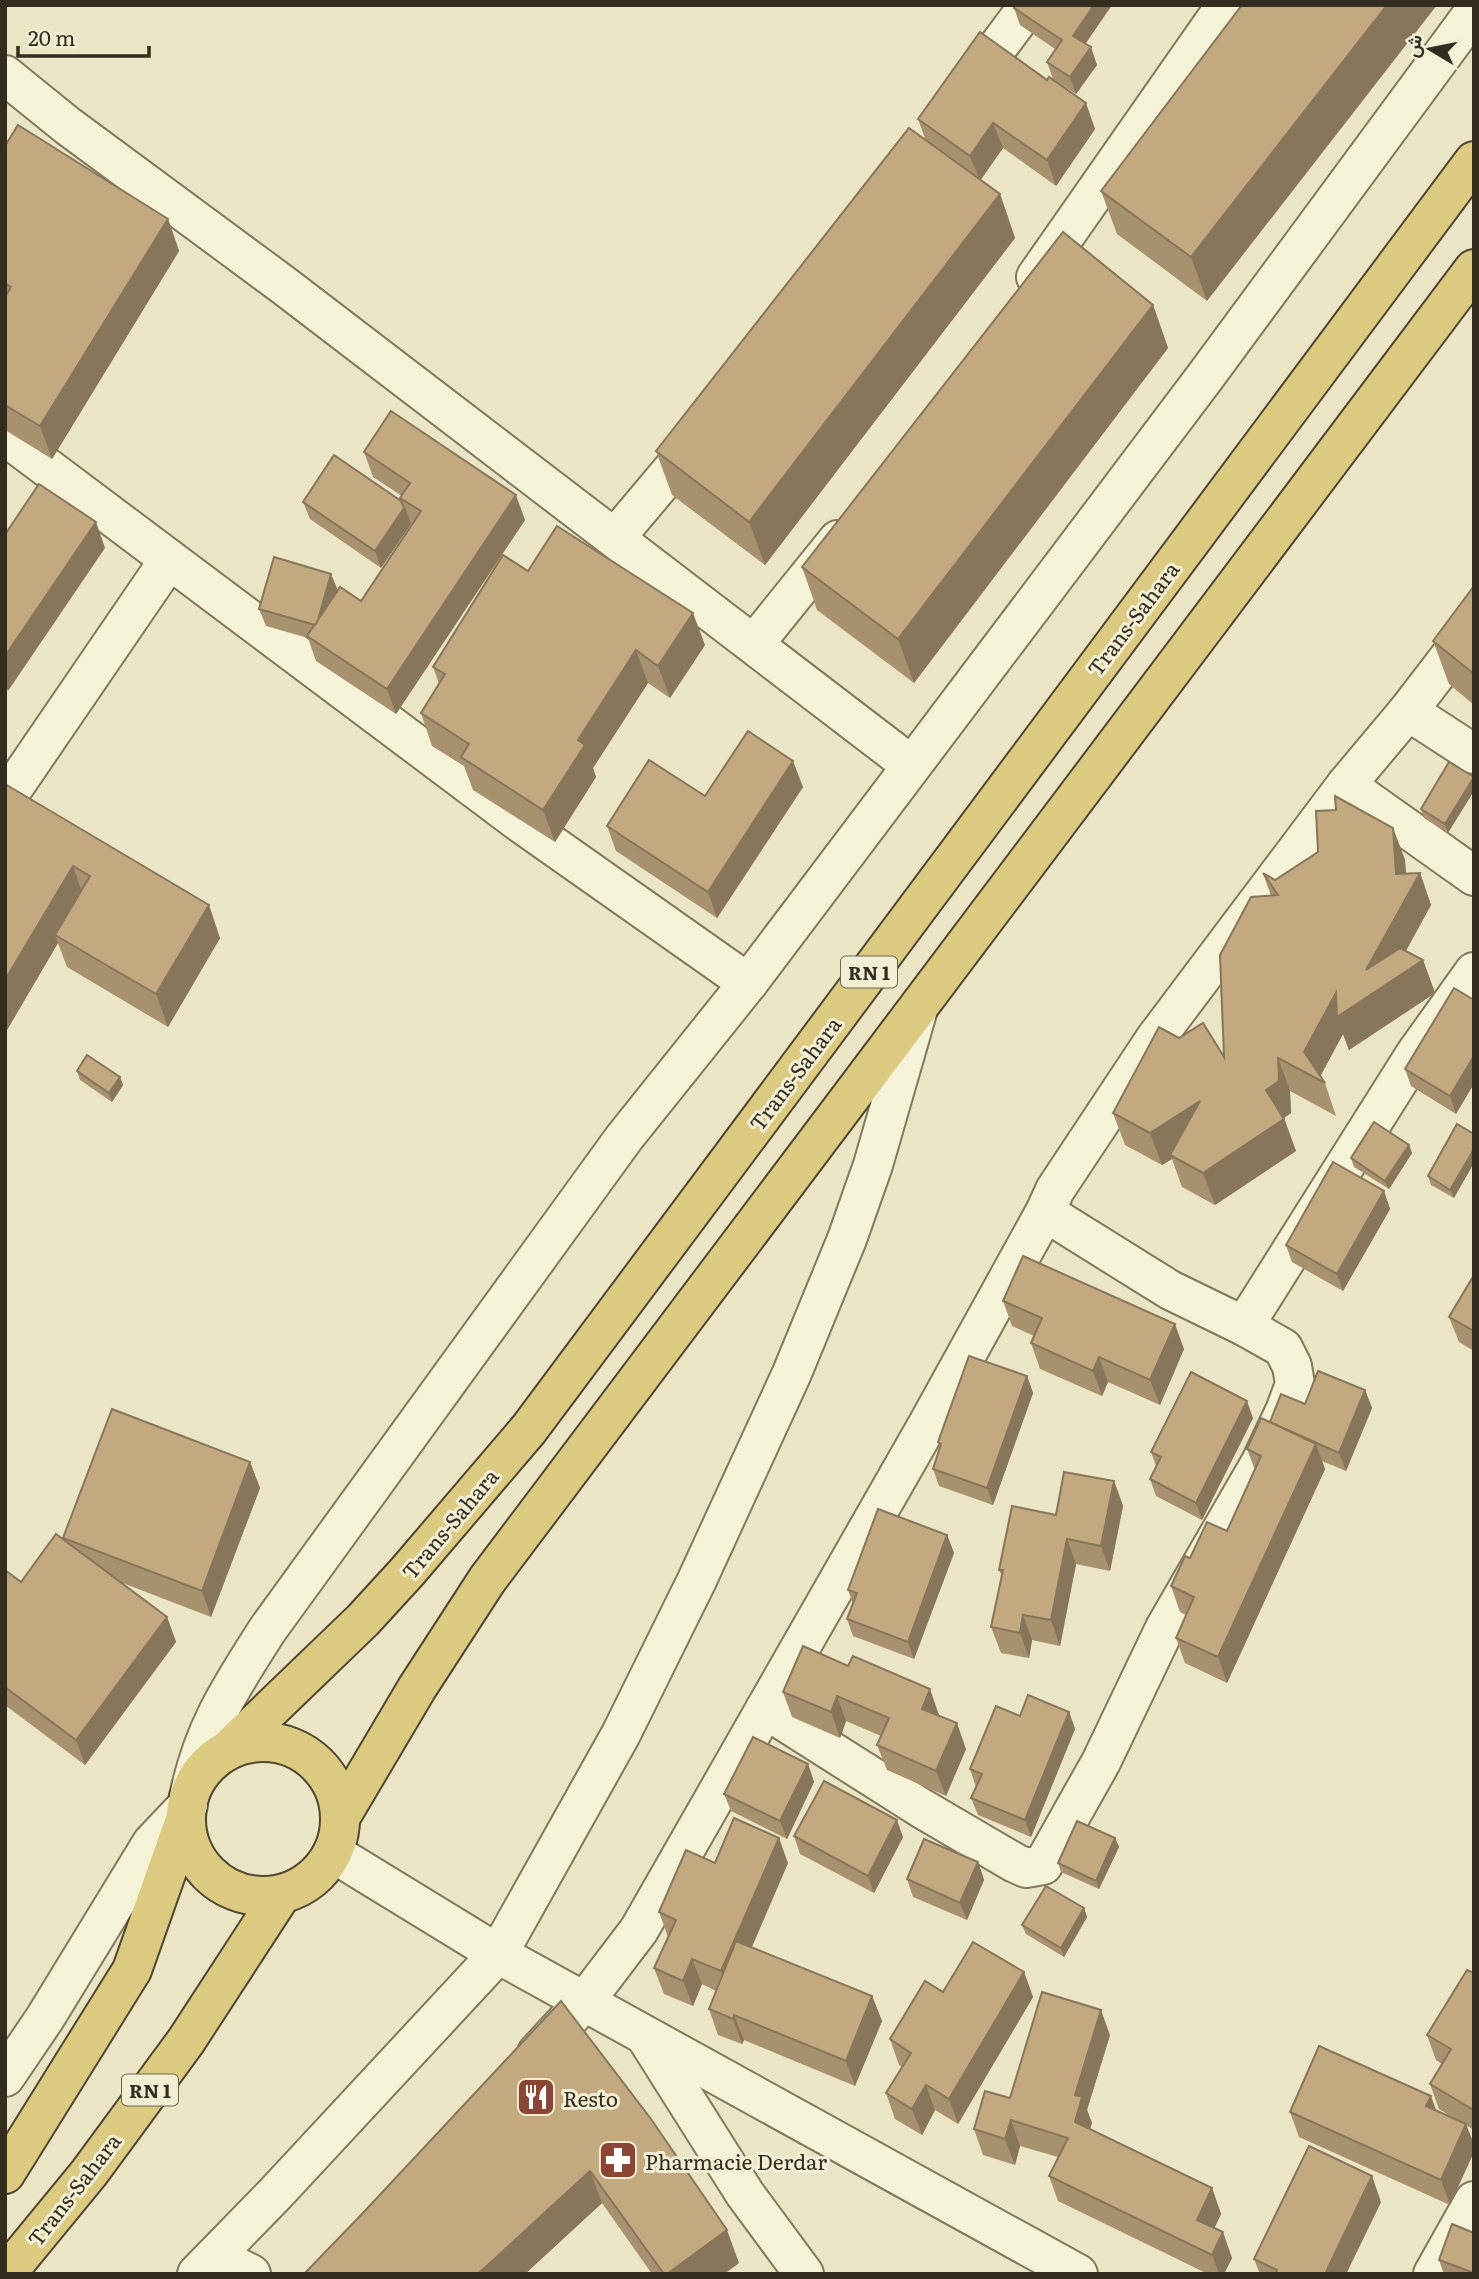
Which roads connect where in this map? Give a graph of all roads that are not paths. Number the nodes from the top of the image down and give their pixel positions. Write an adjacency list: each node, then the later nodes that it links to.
1 (1029, 5): 5 (street)
2 (1226, 5): 8 (street)
3 (1474, 12): 18 (street)
4 (5, 75): 12 (street)
5 (946, 116)
6 (1474, 160): 28 (highway, Trans-Sahara / RN 1)
7 (1474, 269): 24 (highway, RN 1)
8 (1015, 307)
9 (720, 413): 12 (street)
10 (5, 436): 13 (street)
11 (858, 515): 15 (street)
12 (615, 538): 15 (street)
13 (169, 560): 20 (street); 23 (street)
14 (1474, 625): 16 (street)
15 (754, 644): 18 (street)
16 (1408, 711): 17 (street); 19 (street)
17 (1474, 754)
18 (911, 765): 23 (street)
19 (1346, 785): 21 (street); 25 (street)
20 (5, 800)
21 (1474, 876)
22 (1474, 972): 26 (street)
23 (748, 983): 29 (street)
24 (920, 1003): 30 (highway, RN 1); 32 (street)
25 (1045, 1212): 26 (street); 27 (street)
26 (1244, 1326): 27 (street)
27 (765, 1709): 33 (street)
28 (227, 1751): 29 (highway); 30 (highway)
29 (188, 1806): 31 (highway); 35 (street); 37 (highway)
30 (336, 1835): 31 (highway); 32 (street)
31 (281, 1895): 40 (highway, Trans-Sahara / RN 1)
32 (498, 1954): 33 (street); 39 (street)
33 (585, 2001): 34 (street); 36 (street)
34 (643, 2033): 42 (street); 43 (street)
35 (5, 2077)
36 (512, 2080)
37 (5, 2174)
38 (1474, 2201): 44 (street)
39 (206, 2265): 41 (street)
40 (6, 2274)
41 (251, 2274)
42 (804, 2274)
43 (1078, 2274)
44 (1433, 2274)

